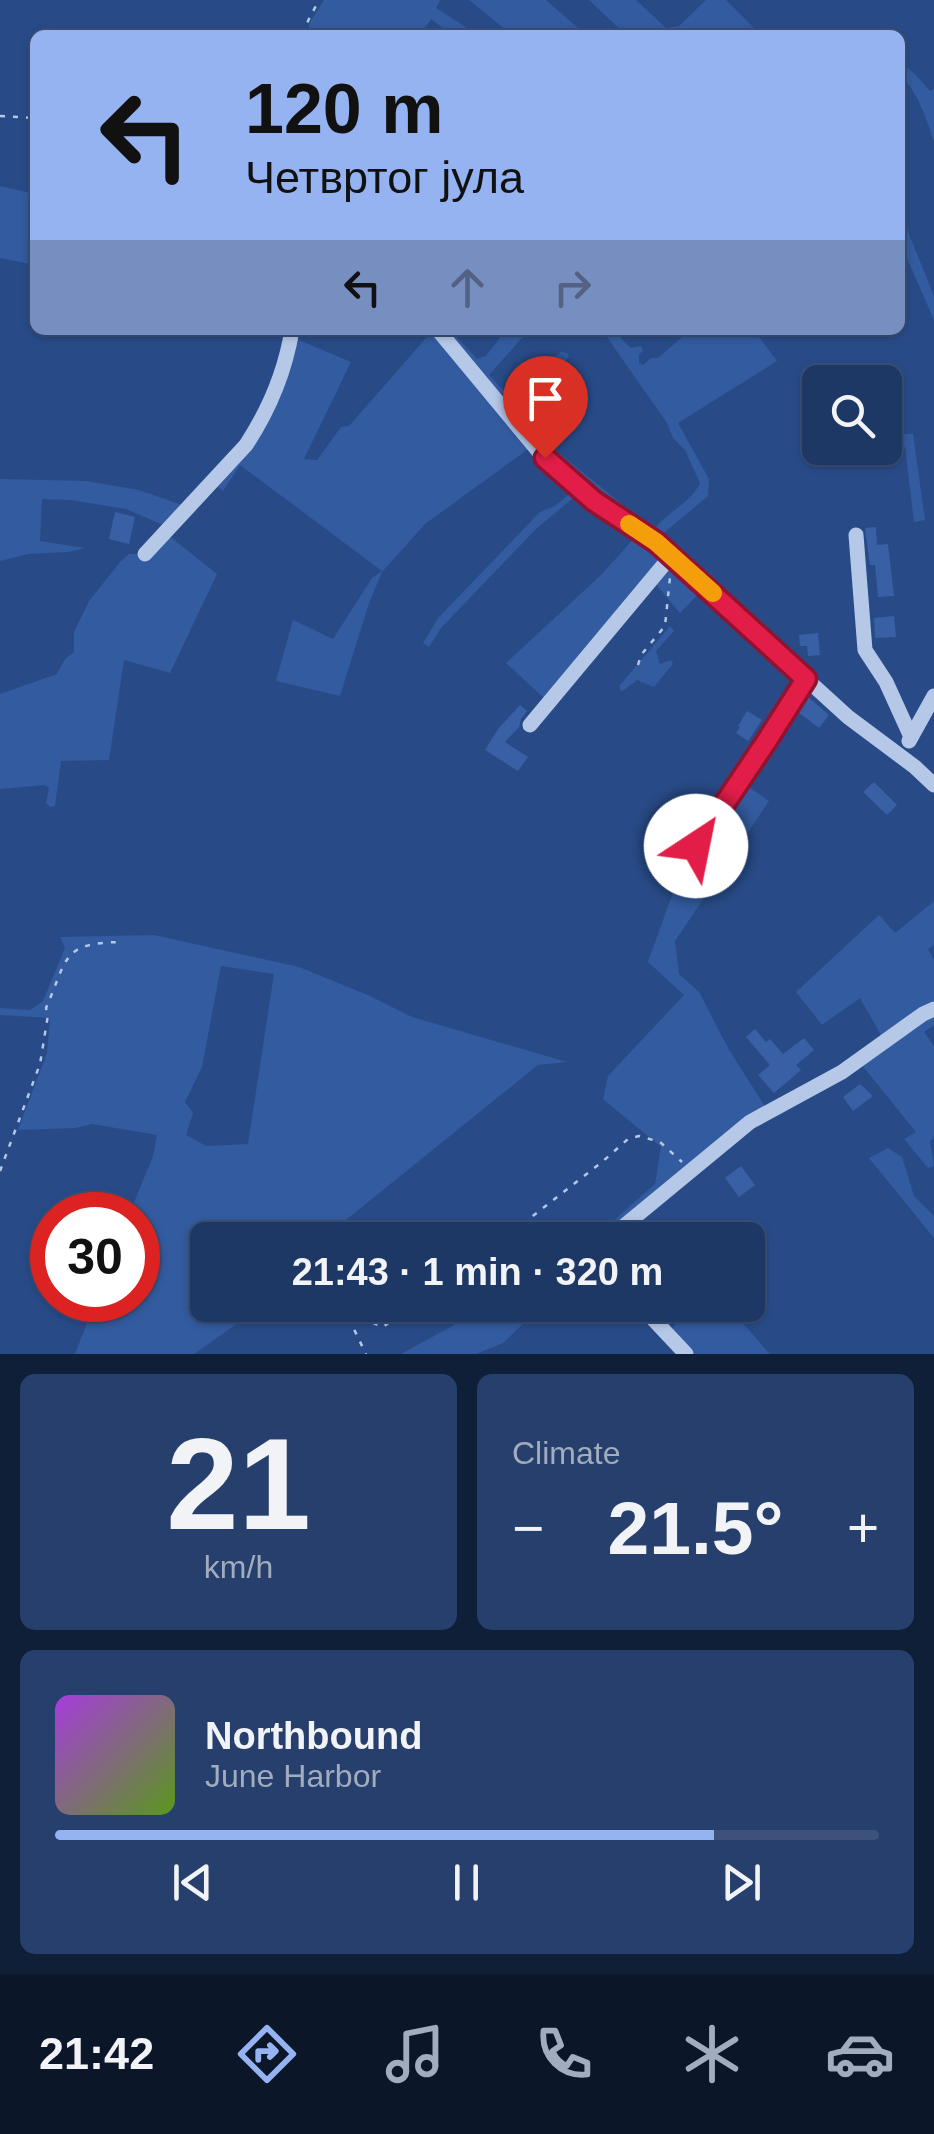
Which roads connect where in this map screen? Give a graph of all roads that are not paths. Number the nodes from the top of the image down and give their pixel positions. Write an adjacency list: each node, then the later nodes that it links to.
1 (291, 335): 4 (street)
2 (442, 335): 5 (street)
3 (856, 535): 9 (street)
4 (145, 554)
5 (671, 556): 6 (street); 8 (street)
6 (806, 679): 10 (street); 12 (street)
7 (934, 696): 9 (street)
8 (530, 725)
9 (911, 737): 10 (street)
10 (902, 756): 11 (street)
11 (933, 782)
12 (696, 846)
13 (934, 1009): 14 (street)
14 (628, 1222)
15 (656, 1322): 16 (street)
16 (686, 1354)

